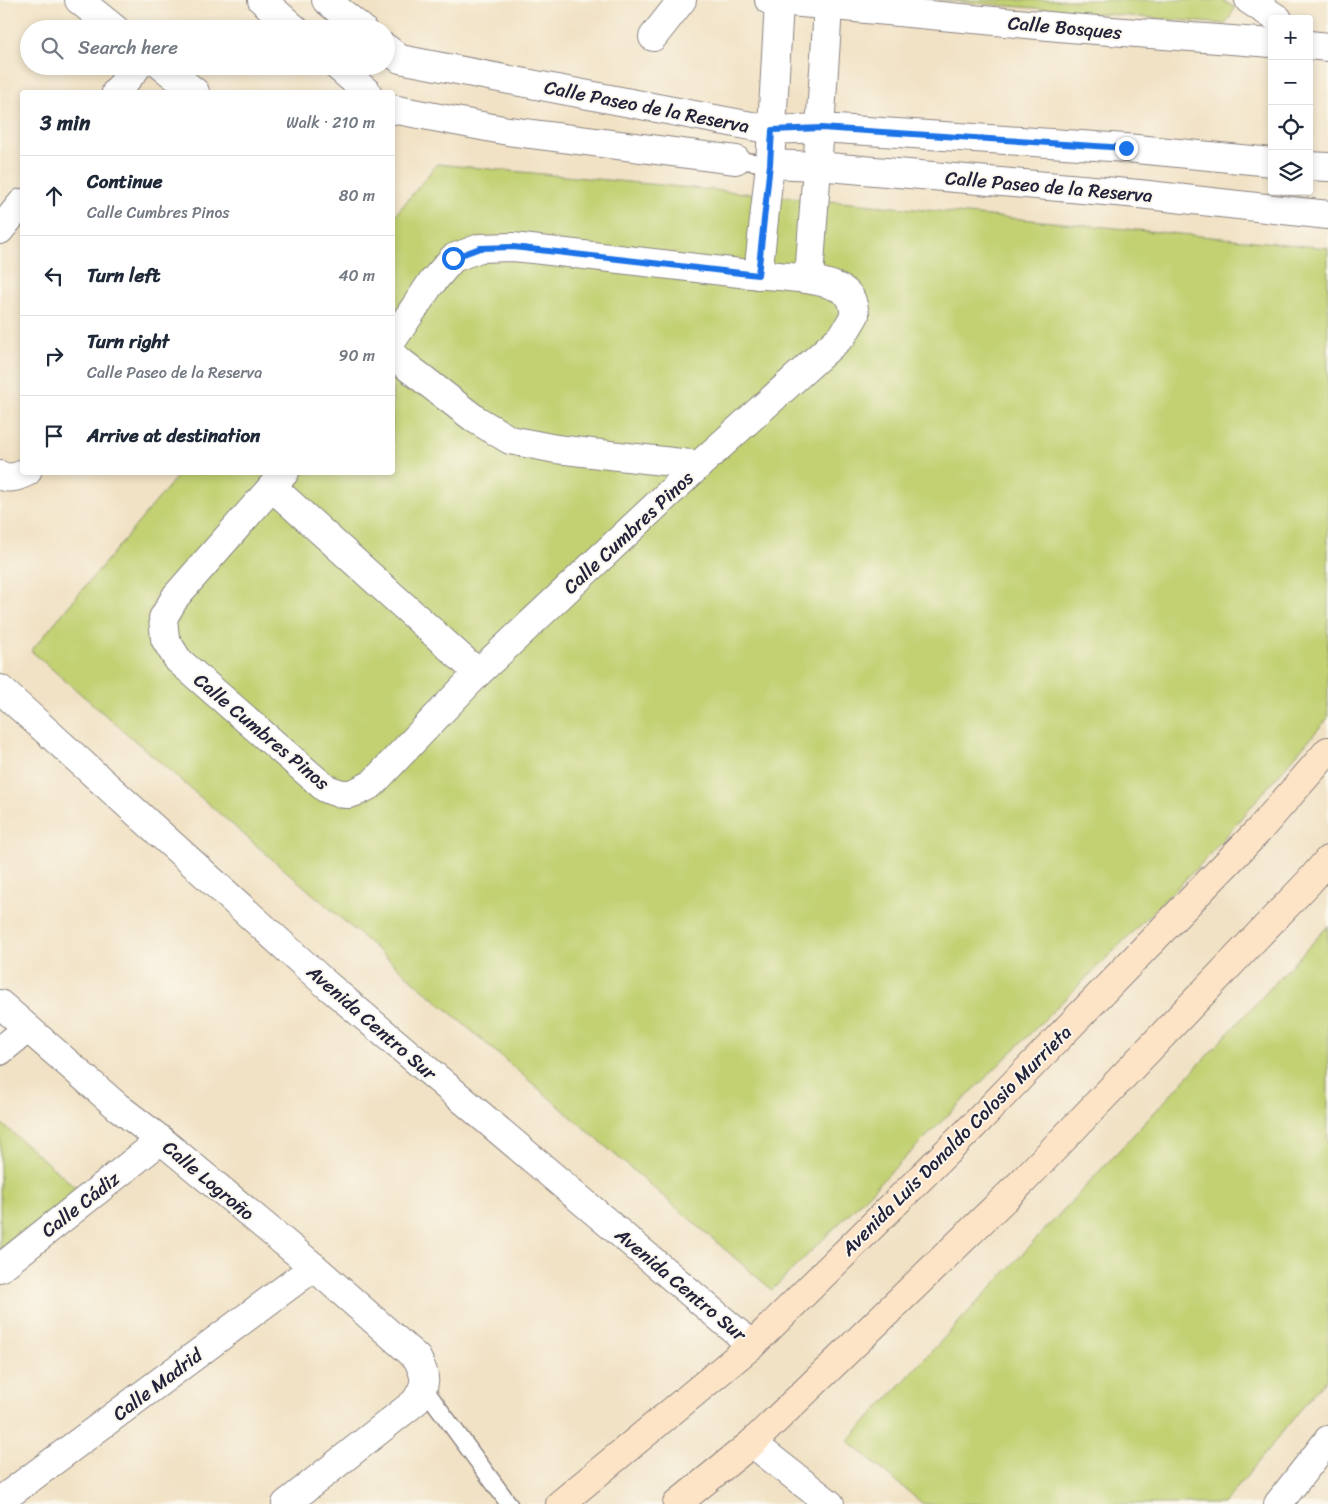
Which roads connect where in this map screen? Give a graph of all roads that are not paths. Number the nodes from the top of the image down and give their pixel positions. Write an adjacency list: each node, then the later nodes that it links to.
1 (79, 0): 9 (street)
2 (262, 0): 10 (street)
3 (326, 0): 11 (street)
4 (682, 0): 12 (street)
5 (1250, 0): 8 (street)
6 (774, 1): 7 (street, Calle Bosques); 23 (street)
7 (828, 6): 13 (street, Calle Bosques); 22 (street)
8 (1272, 15)
9 (104, 20)
10 (285, 20)
11 (351, 20)
12 (652, 37)
13 (1268, 43)
14 (395, 55): 23 (street, Calle Paseo de la Reserva)
15 (130, 75): 18 (street)
16 (173, 75): 19 (street)
17 (347, 75): 20 (street)
18 (118, 90)
19 (192, 90)
20 (365, 90)
21 (395, 110): 24 (street, Calle Paseo de la Reserva)
22 (821, 128): 23 (street, Calle Paseo de la Reserva); 25 (street, Calle Paseo de la Reserva); 27 (street)
23 (772, 130): 26 (street)
24 (736, 160): 26 (lane)
25 (1268, 162)
26 (770, 164): 27 (street, Calle Paseo de la Reserva); 33 (street)
27 (817, 166): 31 (street, Calle Paseo de la Reserva); 34 (street)
28 (1313, 166): 29 (street)
29 (1328, 167)
30 (20, 206): 32 (street)
31 (1328, 215)
32 (0, 230)
33 (758, 275): 34 (street, Calle Cumbres Pinos); 35 (street, Calle Cumbres Pinos)
34 (809, 279): 37 (street, Calle Cumbres Pinos)
35 (395, 337)
36 (395, 357): 37 (street)
37 (699, 465): 41 (street, Calle Cumbres Pinos)
38 (0, 475): 39 (street)
39 (22, 475)
40 (278, 480): 41 (street); 41 (street, Calle Cumbres Pinos)
41 (478, 672)
42 (0, 689): 51 (street, Avenida Centro Sur)
43 (1328, 751): 51 (main road, Avenida Luis Donaldo Colosio Murrieta)
44 (1328, 860): 54 (main road)
45 (0, 1004): 46 (street, Calle Logroño)
46 (27, 1029): 47 (street); 48 (street, Calle Logroño)
47 (0, 1051)
48 (161, 1140): 49 (street, Calle Logroño); 50 (street, Calle Cádiz)
49 (314, 1267): 52 (street, Calle Logroño); 55 (street, Calle Madrid)
50 (0, 1268)
51 (752, 1345): 58 (main road, Avenida Luis Donaldo Colosio Murrieta)
52 (424, 1388): 56 (street); 57 (lane)
53 (1328, 1440): 61 (street)
54 (752, 1443): 59 (main road); 60 (street)
55 (0, 1501)
56 (286, 1504)
57 (509, 1504)
58 (560, 1504)
59 (677, 1504)
60 (830, 1504)
61 (1278, 1504)

